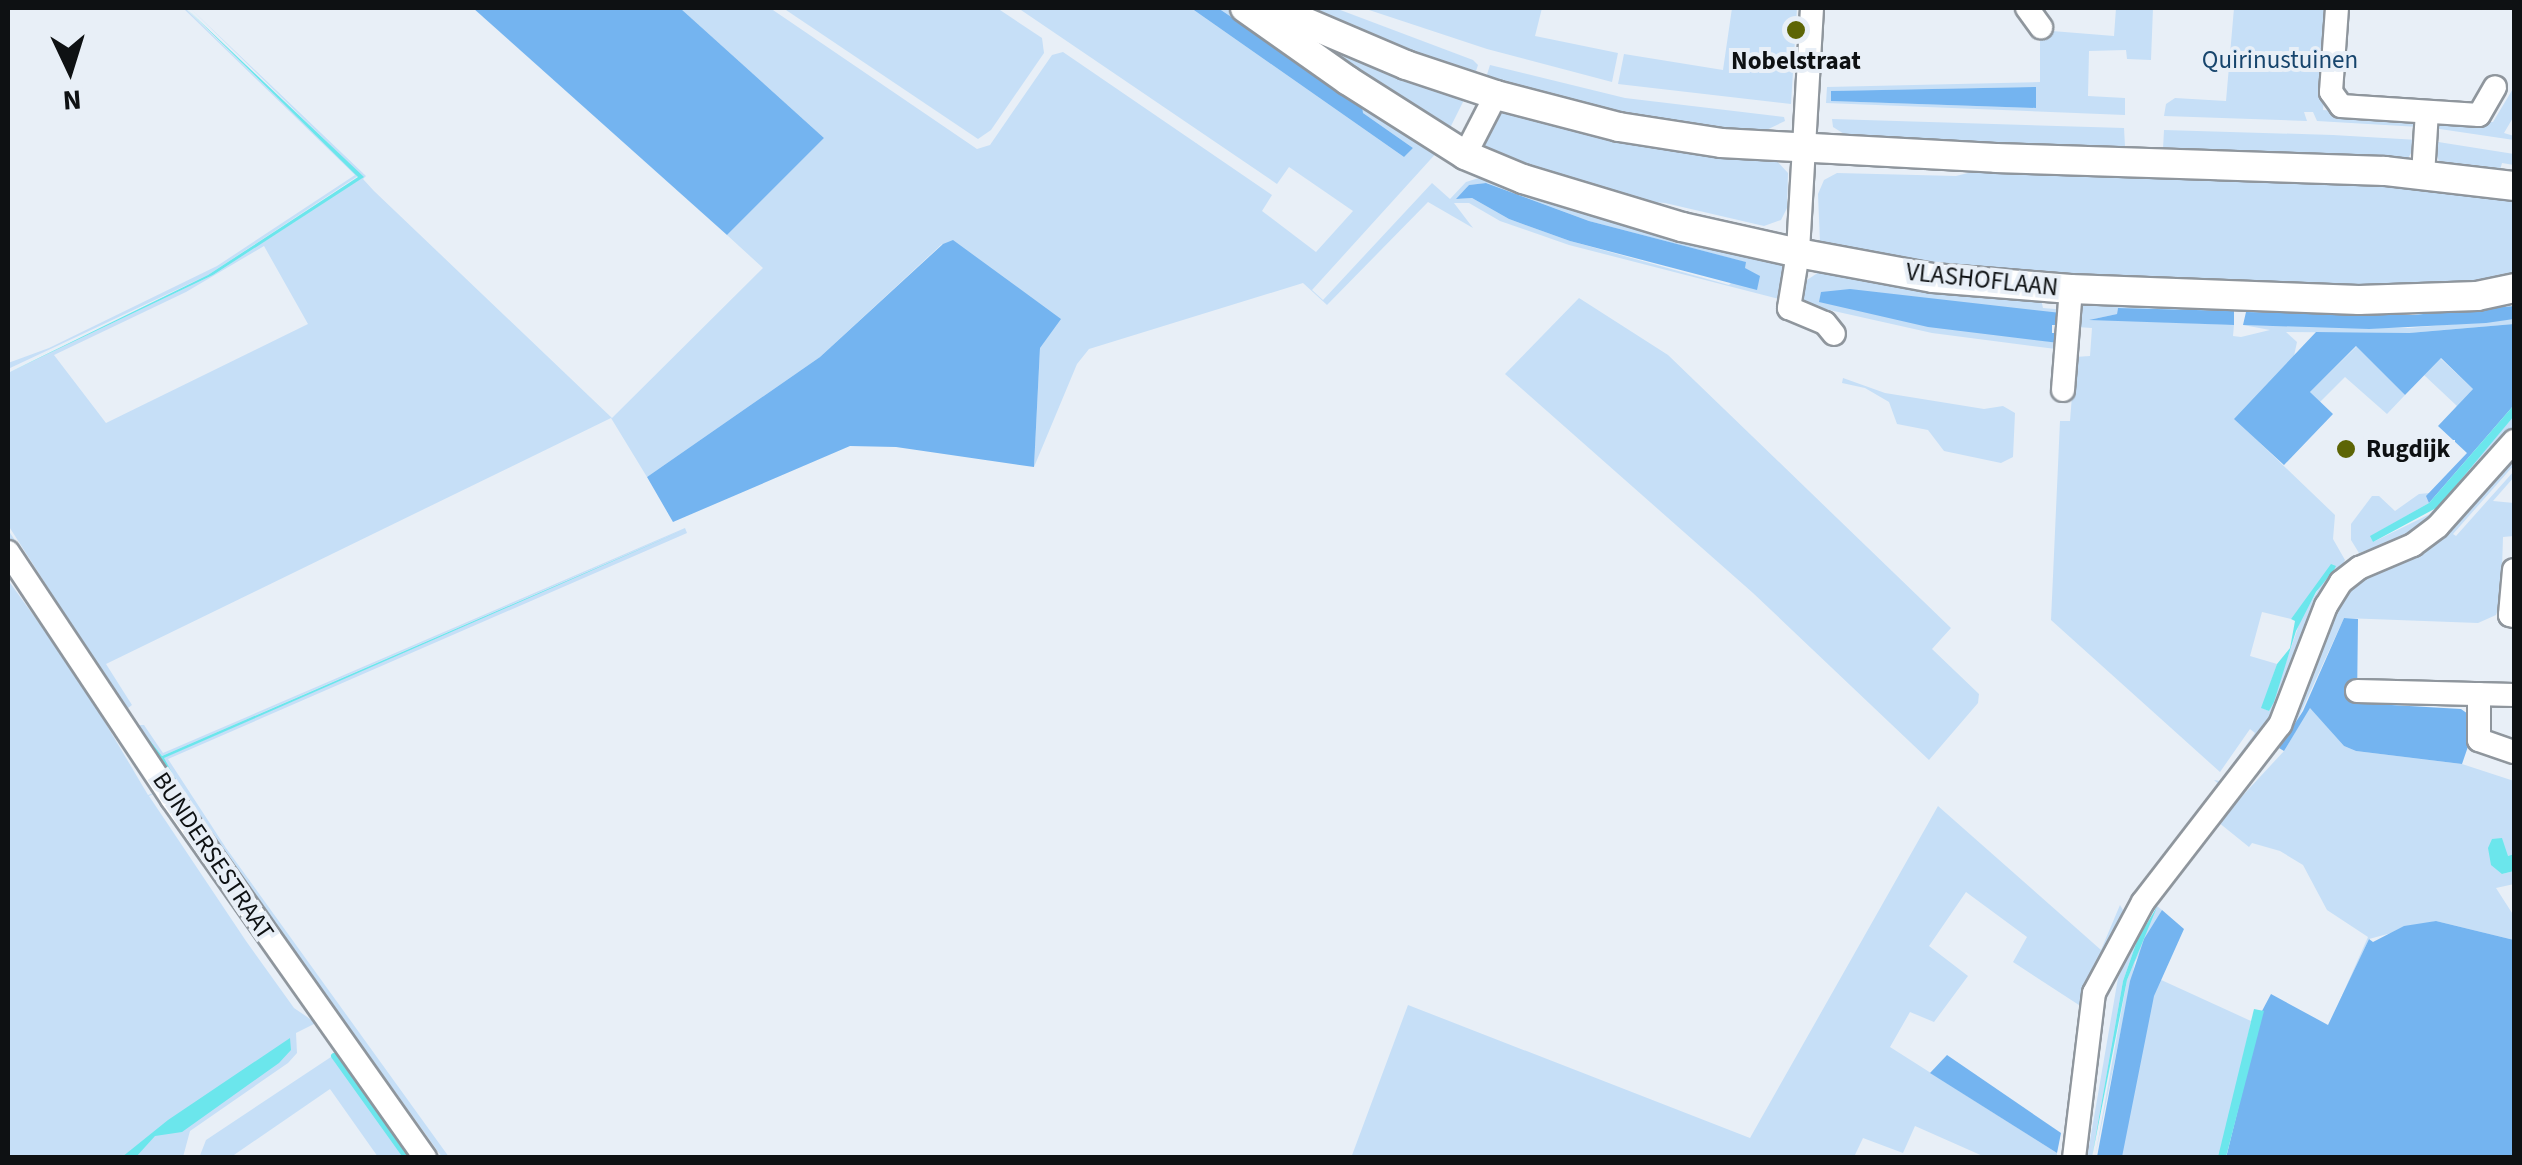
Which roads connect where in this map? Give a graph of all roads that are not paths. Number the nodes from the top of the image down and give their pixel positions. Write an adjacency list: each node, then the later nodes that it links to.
1 (1245, 8): 11 (street, VLASHOFLAAN)
2 (1272, 8): 8 (street)
3 (1812, 8): 10 (street)
4 (2027, 8): 6 (street)
5 (2337, 8): 9 (street)
6 (2041, 28)
7 (2494, 87): 9 (street)
8 (1496, 95): 10 (street); 11 (street)
9 (2427, 112): 12 (street)
10 (1805, 150): 12 (street); 14 (street)
11 (1465, 155): 14 (street, VLASHOFLAAN)
12 (2423, 175): 13 (street)
13 (2514, 186)
14 (1798, 253): 16 (street, VLASHOFLAAN); 17 (street)
15 (2514, 288): 16 (street, VLASHOFLAAN)
16 (2071, 289): 18 (street)
17 (1834, 334)
18 (2063, 390)
19 (2514, 441): 28 (street)
20 (8, 552): 27 (street, BUNDERSESTRAAT)
21 (2514, 570): 22 (street)
22 (2514, 616)
23 (2357, 691): 24 (street)
24 (2479, 694): 25 (street); 26 (street)
25 (2514, 695)
26 (2514, 752)
27 (425, 1158)
28 (2074, 1158)

